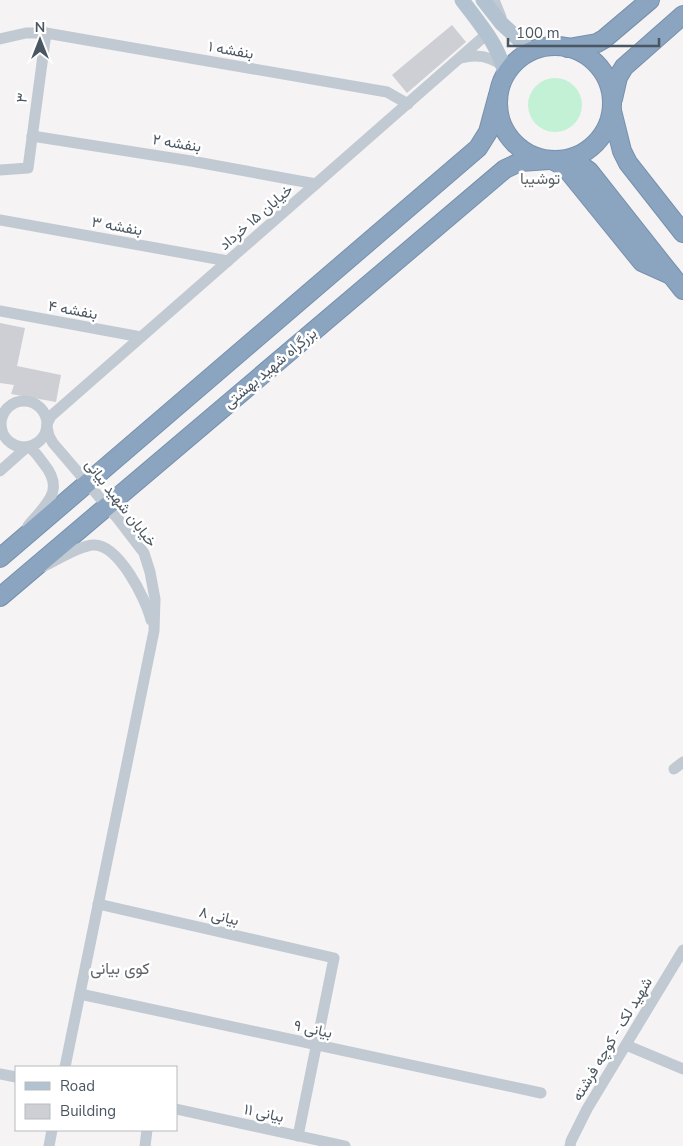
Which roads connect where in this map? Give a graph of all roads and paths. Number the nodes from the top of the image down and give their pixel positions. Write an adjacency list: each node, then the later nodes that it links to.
1 (462, 0): 8 (main road)
2 (483, 0): 6 (main road)
3 (494, 0): 6 (street)
4 (650, 0): 10 (highway)
5 (683, 15): 16 (highway)
6 (504, 26): 11 (main road)
7 (46, 33): 9 (street, بنفشه ۱); 15 (street, بنفشه ۱); 17 (street, ۳)
8 (488, 33): 12 (street, خیابان ۱۵ خرداد); 13 (main road)
9 (0, 39)
10 (566, 48): 11 (highway); 16 (highway)
11 (531, 50): 13 (highway)
12 (459, 59): 13 (street); 15 (street, خیابان ۱۵ خرداد)
13 (504, 71): 14 (highway)
14 (498, 95): 18 (highway); 32 (highway, بزرگراه شهید بهشتی)
15 (408, 104): 20 (street, خیابان ۱۵ خرداد)
16 (612, 108): 18 (highway); 22 (highway)
17 (32, 136): 19 (street, ۳); 20 (street, بنفشه ۲)
18 (552, 160): 24 (highway); 33 (highway, بزرگراه شهید بهشتی)
19 (0, 170)
20 (316, 184): 23 (street, خیابان ۱۵ خرداد)
21 (0, 220): 23 (street, بنفشه ۳)
22 (683, 233)
23 (228, 261): 26 (street, خیابان ۱۵ خرداد)
24 (683, 290)
25 (0, 312): 26 (street, بنفشه ۴)
26 (141, 337): 27 (street, خیابان ۱۵ خرداد)
27 (71, 399): 28 (street); 29 (street, خیابان ۱۵ خرداد)
28 (28, 401): 29 (street); 30 (street)
29 (47, 426): 30 (street); 32 (street, خیابان شهید بیانی)
30 (27, 447): 31 (street); 34 (street)
31 (0, 471)
32 (87, 483): 33 (street, خیابان شهید بیانی); 34 (highway, بزرگراه شهید بهشتی)
33 (107, 506): 35 (highway, بزرگراه شهید بهشتی); 37 (street, خیابان شهید بیانی)
34 (4, 554)
35 (28, 574): 36 (highway, بزرگراه شهید بهشتی); 37 (street)
36 (0, 597)
37 (154, 631): 38 (street, خیابان شهید بیانی)
38 (98, 904): 40 (street, خیابان شهید بیانی); 41 (street, بیانی ۸)
39 (683, 950): 42 (street, شهید لک - کوچه فرشته)
40 (80, 994): 41 (street, بیانی ۹); 43 (street, خیابان شهید بیانی)
41 (316, 1045): 47 (street, بیانی ۹); 51 (street)
42 (626, 1045): 44 (street); 55 (street, شهید لک - کوچه فرشته)
43 (65, 1066)
44 (683, 1069)
45 (0, 1074): 46 (street)
46 (15, 1077)
47 (541, 1093)
48 (178, 1109): 51 (street, بیانی ۱۱)
49 (52, 1131): 52 (street)
50 (147, 1131): 53 (street)
51 (298, 1136): 54 (street, بیانی ۱۱)
52 (49, 1146)
53 (145, 1146)
54 (345, 1146)
55 (570, 1146)

